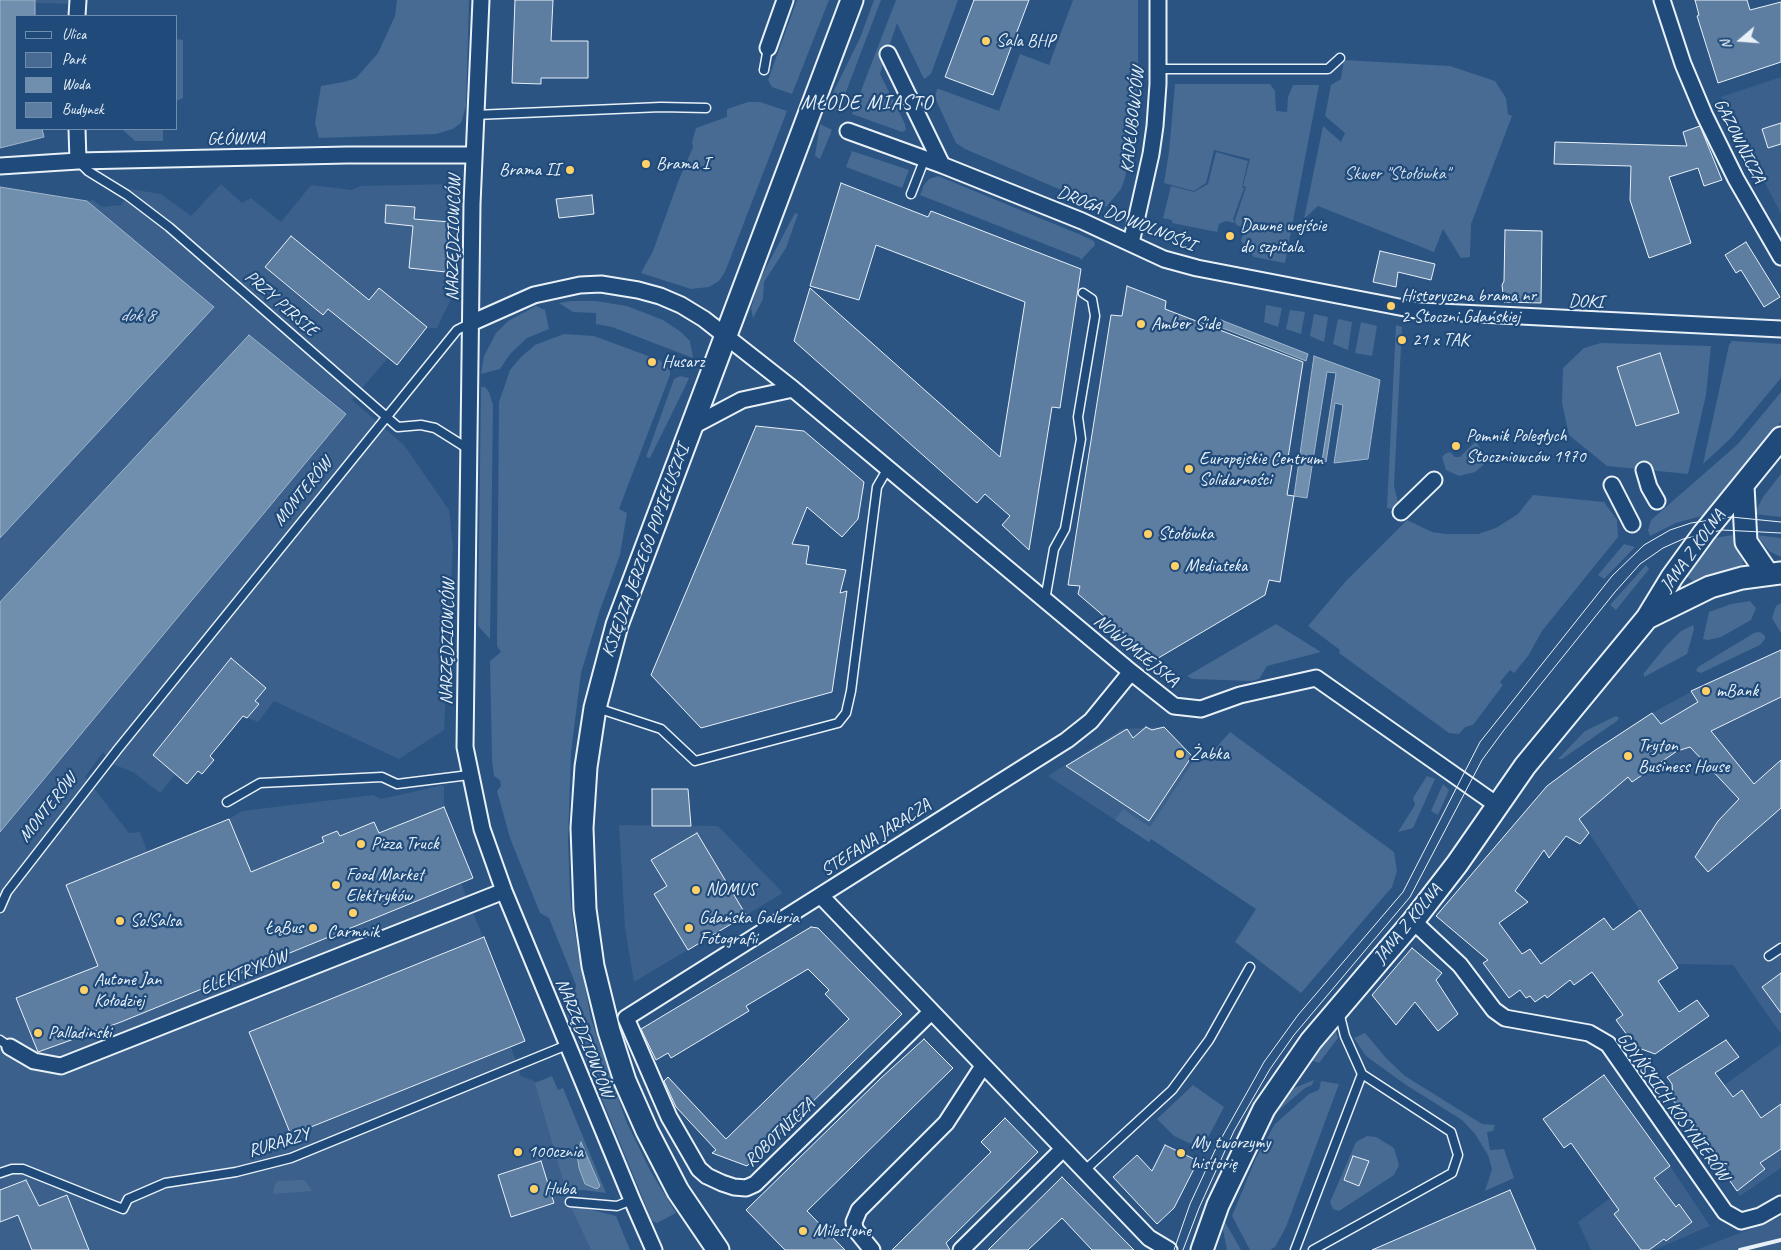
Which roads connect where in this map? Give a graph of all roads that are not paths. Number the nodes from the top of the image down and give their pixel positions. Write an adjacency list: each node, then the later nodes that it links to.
1 (78, 0): 7 (street)
2 (481, 0): 14 (street, NARZĘDZIOWCÓW)
3 (785, 0): 8 (street)
4 (852, 0): 29 (street, KSIĘDZA JERZEGO POPIEŁUSZKI)
5 (1158, 0): 11 (street, KADŁUBOWCÓW)
6 (1662, 0): 24 (street, GAZOWNICZA)
7 (77, 15)
8 (768, 48): 12 (lane)
9 (888, 54): 20 (street)
10 (1340, 58): 11 (lane)
11 (1158, 69): 23 (street, KADŁUBOWCÓW)
12 (764, 70)
13 (706, 108): 14 (lane)
14 (475, 114): 17 (street, NARZĘDZIOWCÓW)
15 (77, 130): 19 (street)
16 (848, 131): 18 (street, DROGA DO WOLNOŚCI)
17 (474, 155): 19 (street, GŁÓWNA); 27 (street, NARZĘDZIOWCÓW)
18 (925, 158): 20 (street, DROGA DO WOLNOŚCI); 22 (lane)
19 (78, 162): 21 (street, GŁÓWNA); 31 (lane, PRZY PIRSIE)
20 (942, 165): 23 (street, DROGA DO WOLNOŚCI)
21 (0, 166)
22 (911, 194)
23 (1131, 243): 26 (street, DROGA DO WOLNOŚCI)
24 (1781, 257)
25 (1083, 293): 44 (lane)
26 (1391, 306): 28 (street, DOKI)
27 (471, 323): 29 (street, MONTERÓW); 31 (lane, MONTERÓW); 34 (street, NARZĘDZIOWCÓW)
28 (1781, 329)
29 (726, 336): 30 (street, NOWOMIEJSKA); 32 (street, KSIĘDZA JERZEGO POPIEŁUSZKI)
30 (792, 389): 32 (street); 35 (street, NOWOMIEJSKA)
31 (387, 417): 34 (lane, PRZY PIRSIE); 53 (lane, MONTERÓW)
32 (691, 427): 47 (street, KSIĘDZA JERZEGO POPIEŁUSZKI)
33 (1778, 444): 39 (street, JANA Z KOLNA)
34 (470, 450): 48 (street, NARZĘDZIOWCÓW)
35 (888, 468): 44 (street, NOWOMIEJSKA); 47 (lane)
36 (1644, 470): 40 (street)
37 (1434, 480): 41 (street)
38 (1612, 485): 42 (street)
39 (1743, 486): 43 (street); 45 (street, JANA Z KOLNA)
40 (1657, 501)
41 (1401, 512)
42 (1632, 524)
43 (1774, 573): 45 (street, JANA Z KOLNA)
44 (1045, 600): 46 (street, NOWOMIEJSKA)
45 (1647, 618): 50 (street, JANA Z KOLNA)
46 (1130, 672): 50 (street, NOWOMIEJSKA); 52 (street, STEFANA JARACZA)
47 (595, 708): 72 (street, KSIĘDZA JERZEGO POPIEŁUSZKI)
48 (469, 776): 49 (lane); 51 (street, NARZĘDZIOWCÓW)
49 (227, 802)
50 (1497, 805): 54 (street, JANA Z KOLNA)
51 (504, 891): 61 (street, ELEKTRYKÓW); 62 (street, NARZĘDZIOWCÓW)
52 (820, 896): 59 (street); 60 (street, STEFANA JARACZA)
53 (0, 908)
54 (1413, 921): 58 (street, JANA Z KOLNA); 70 (street, GDYŃSKICH KOSYNIERÓW)
55 (1781, 948): 56 (lane)
56 (1769, 956)
57 (1250, 967): 66 (lane)
58 (1338, 1008): 64 (lane); 76 (street, JANA Z KOLNA)
59 (932, 1012): 60 (street, ROBOTNICZA); 63 (street)
60 (626, 1018)
61 (5, 1044)
62 (567, 1046): 67 (lane, RURARZY); 68 (street, NARZĘDZIOWCÓW)
63 (983, 1066): 65 (street); 73 (street)
64 (1362, 1074): 77 (lane); 78 (lane)
65 (1063, 1149): 66 (street); 74 (street)
66 (1084, 1171): 75 (street)
67 (0, 1173)
68 (632, 1200): 69 (lane); 71 (street, NARZĘDZIOWCÓW)
69 (570, 1202)
70 (1781, 1204)
71 (654, 1250)
72 (718, 1250)
73 (872, 1250)
74 (961, 1250)
75 (1169, 1250)
76 (1202, 1250)
77 (1295, 1250)
78 (1313, 1250)

